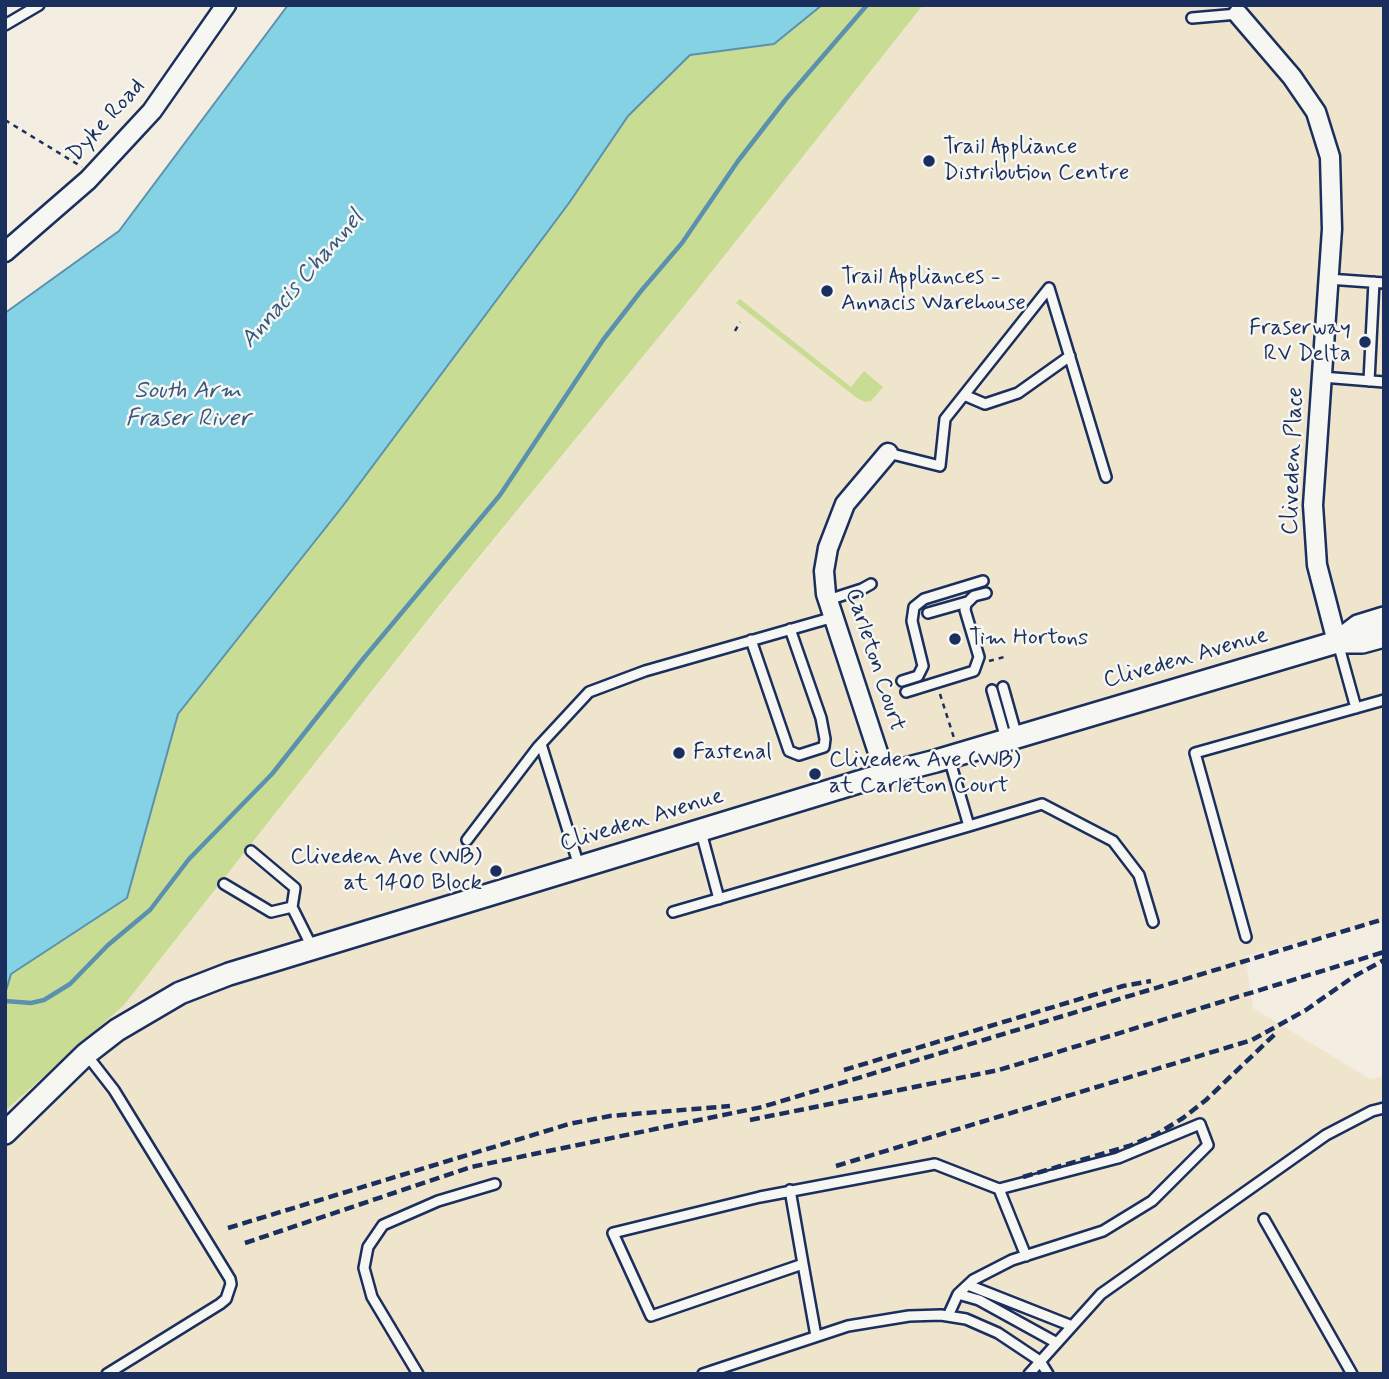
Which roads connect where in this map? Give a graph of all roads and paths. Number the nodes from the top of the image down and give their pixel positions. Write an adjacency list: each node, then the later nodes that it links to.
1 (39, 5): 5 (lane)
2 (226, 5): 8 (street, Dyke Road)
3 (1237, 10): 4 (lane); 9 (street, Cliveden Place)
4 (1192, 18)
5 (5, 25)
6 (5, 120): 7 (path)
7 (73, 174)
8 (5, 252)
9 (1328, 279): 10 (lane); 14 (street, Cliveden Place)
10 (1379, 282): 15 (lane)
11 (740, 322): 12 (path)
12 (736, 331)
13 (1070, 356): 17 (lane); 17 (lane); 19 (lane)
14 (1322, 377): 15 (lane); 30 (street, Cliveden Place)
15 (1369, 381): 16 (lane)
16 (1384, 383)
17 (964, 395): 18 (lane)
18 (888, 453): 24 (street, Carleton Court)
19 (1106, 477)
20 (983, 581): 31 (lane)
21 (871, 583): 24 (lane)
22 (986, 593): 23 (lane)
23 (967, 602): 25 (lane); 32 (lane)
24 (831, 609): 27 (lane); 42 (street, Carleton Court)
25 (928, 613)
26 (1384, 618): 30 (street, Cliveden Avenue)
27 (790, 629): 29 (lane); 29 (lane)
28 (1384, 636): 30 (street, Cliveden Avenue)
29 (751, 640): 40 (lane)
30 (1337, 642): 37 (lane); 39 (street, Cliveden Avenue)
31 (902, 681)
32 (937, 683): 35 (lane); 38 (path)
33 (1003, 687): 39 (lane)
34 (992, 690): 39 (lane)
35 (906, 692)
36 (1384, 700): 37 (lane)
37 (1356, 708): 53 (lane)
38 (949, 724)
39 (1012, 738): 41 (street, Cliveden Avenue)
40 (541, 744): 45 (lane); 47 (lane)
41 (949, 758): 42 (street, Cliveden Avenue); 43 (lane)
42 (885, 774): 44 (street, Cliveden Avenue)
43 (969, 826): 49 (lane); 52 (lane)
44 (701, 830): 47 (street, Cliveden Avenue); 49 (lane)
45 (467, 839)
46 (251, 850): 50 (lane)
47 (579, 867): 54 (street, Cliveden Avenue)
48 (224, 884): 50 (lane)
49 (719, 899): 51 (lane)
50 (292, 907): 54 (lane)
51 (673, 912)
52 (1153, 922)
53 (1246, 937)
54 (313, 948): 55 (street, Cliveden Avenue)
55 (86, 1054): 57 (street, Cliveden Avenue); 71 (lane)
56 (1384, 1108): 67 (lane)
57 (5, 1133)
58 (495, 1184): 72 (lane)
59 (999, 1189): 60 (lane); 62 (lane); 62 (lane)
60 (790, 1191): 63 (lane); 63 (lane)
61 (1264, 1219): 76 (lane)
62 (1026, 1256): 64 (lane)
63 (803, 1264): 68 (lane)
64 (968, 1285): 65 (lane); 67 (lane)
65 (958, 1294): 66 (lane); 69 (lane)
66 (948, 1316): 68 (lane); 70 (lane)
67 (1072, 1326): 69 (lane)
68 (816, 1336): 73 (lane)
69 (1057, 1343): 70 (lane)
70 (1040, 1361): 74 (lane); 75 (lane)
71 (107, 1374)
72 (418, 1374)
73 (703, 1374)
74 (1029, 1374)
75 (1048, 1374)
76 (1352, 1374)

